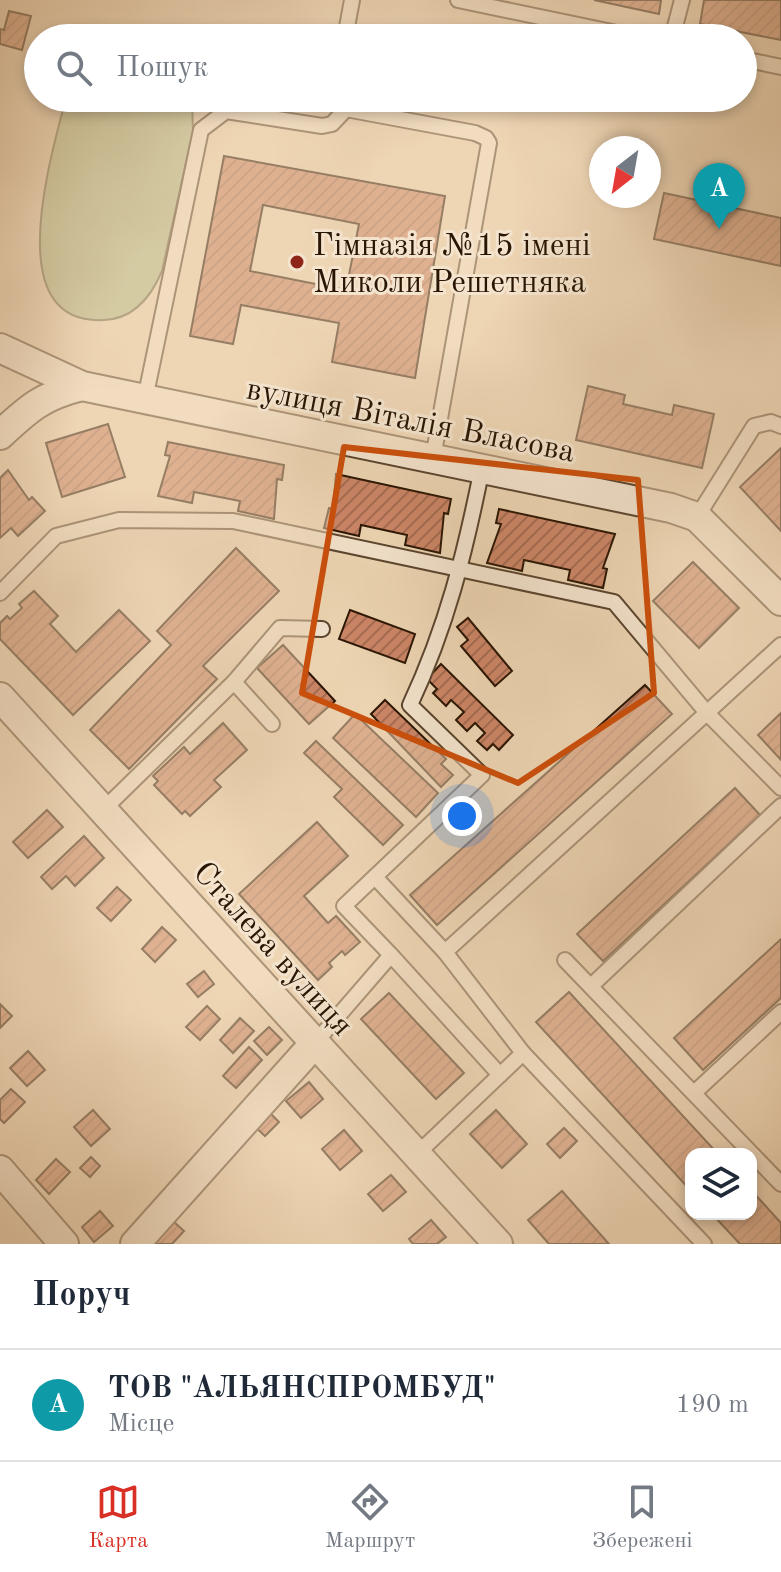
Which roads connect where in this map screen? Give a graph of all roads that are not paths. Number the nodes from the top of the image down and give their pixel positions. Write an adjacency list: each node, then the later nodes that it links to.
1 (352, 0): 4 (lane)
2 (458, 0): 5 (lane)
3 (682, 0): 6 (lane)
4 (348, 24)
5 (574, 24)
6 (676, 24)
7 (757, 62): 8 (lane)
8 (781, 67)
9 (225, 112): 15 (lane)
10 (232, 112): 11 (lane)
11 (337, 112)
12 (378, 112): 18 (lane)
13 (0, 348): 14 (street, вулиця Віталія Власова)
14 (82, 386): 15 (street, вулиця Віталія Власова); 17 (street)
15 (145, 399): 18 (street, вулиця Віталія Власова)
16 (781, 426): 20 (lane)
17 (0, 435)
18 (433, 458): 19 (street, вулиця Віталія Власова)
19 (482, 468): 20 (street, вулиця Віталія Власова); 21 (lane)
20 (697, 517): 23 (street, вулиця Віталія Власова)
21 (462, 569): 22 (lane); 28 (lane); 33 (lane)
22 (0, 593)
23 (781, 601)
24 (322, 629): 26 (lane)
25 (781, 645): 28 (lane)
26 (234, 682): 29 (lane); 32 (lane)
27 (0, 697): 32 (street, Сталева вулиця)
28 (707, 713): 30 (lane); 34 (lane)
29 (272, 724)
30 (781, 788)
31 (781, 806): 37 (lane)
32 (104, 809): 39 (street, Сталева вулиця)
33 (375, 877): 34 (lane); 35 (lane)
34 (445, 952): 40 (lane)
35 (391, 955): 39 (lane); 41 (lane)
36 (565, 960): 37 (lane)
37 (591, 986): 42 (lane)
38 (781, 1012): 42 (lane)
39 (314, 1044): 43 (street, Сталева вулиця); 47 (street)
40 (523, 1053): 41 (lane); 49 (lane)
41 (500, 1075): 43 (lane)
42 (694, 1093): 45 (lane)
43 (416, 1155): 48 (street, Сталева вулиця)
44 (0, 1170): 46 (street)
45 (781, 1184)
46 (64, 1244)
47 (135, 1244)
48 (498, 1244)
49 (704, 1244)

